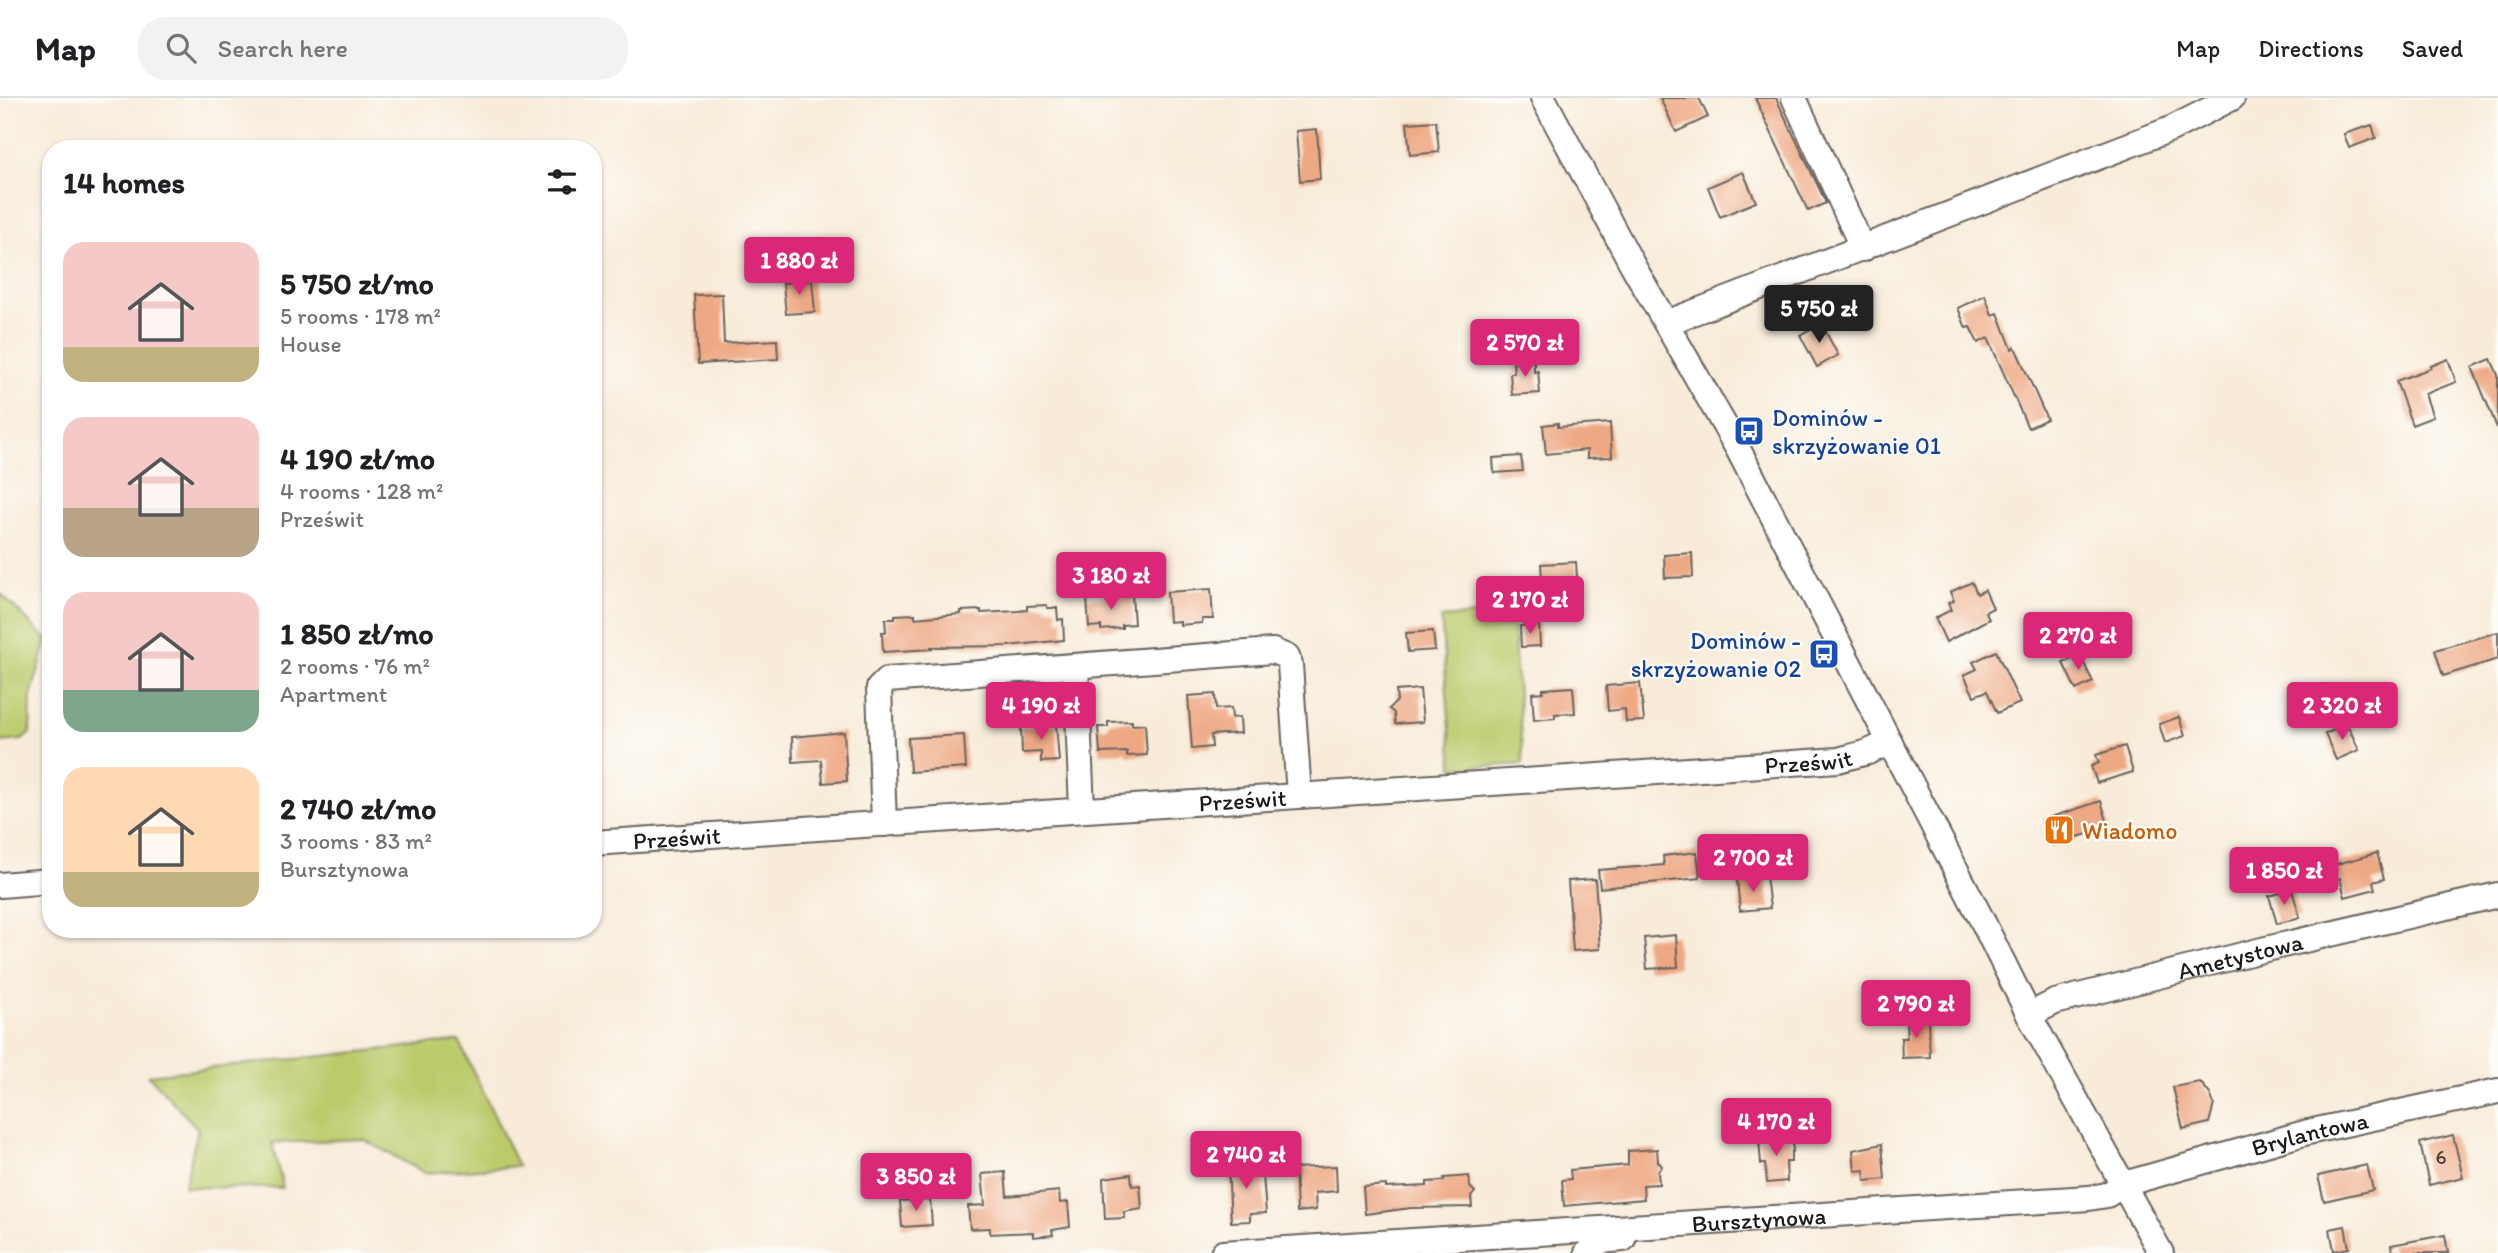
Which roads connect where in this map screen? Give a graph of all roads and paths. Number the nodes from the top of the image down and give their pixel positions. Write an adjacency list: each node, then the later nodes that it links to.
1 (1543, 98): 5 (street)
2 (1794, 98): 4 (street)
3 (2232, 98): 4 (street)
4 (1863, 248): 5 (street)
5 (1666, 323): 7 (street)
6 (1076, 667): 8 (street); 9 (street); 10 (street)
7 (1890, 742): 8 (street, Prześwit); 15 (street)
8 (1299, 795): 9 (street, Prześwit)
9 (1082, 810): 10 (street, Prześwit)
10 (884, 824): 11 (street, Prześwit)
11 (602, 843)
12 (42, 882): 13 (street)
13 (0, 885)
14 (2498, 895): 15 (street, Ametystowa)
15 (2029, 1015): 17 (street)
16 (2498, 1091): 17 (street, Brylantowa)
17 (2128, 1192): 18 (street, Bursztynowa); 19 (street); 20 (street)
18 (1223, 1253)
19 (1587, 1253)
20 (2161, 1253)

